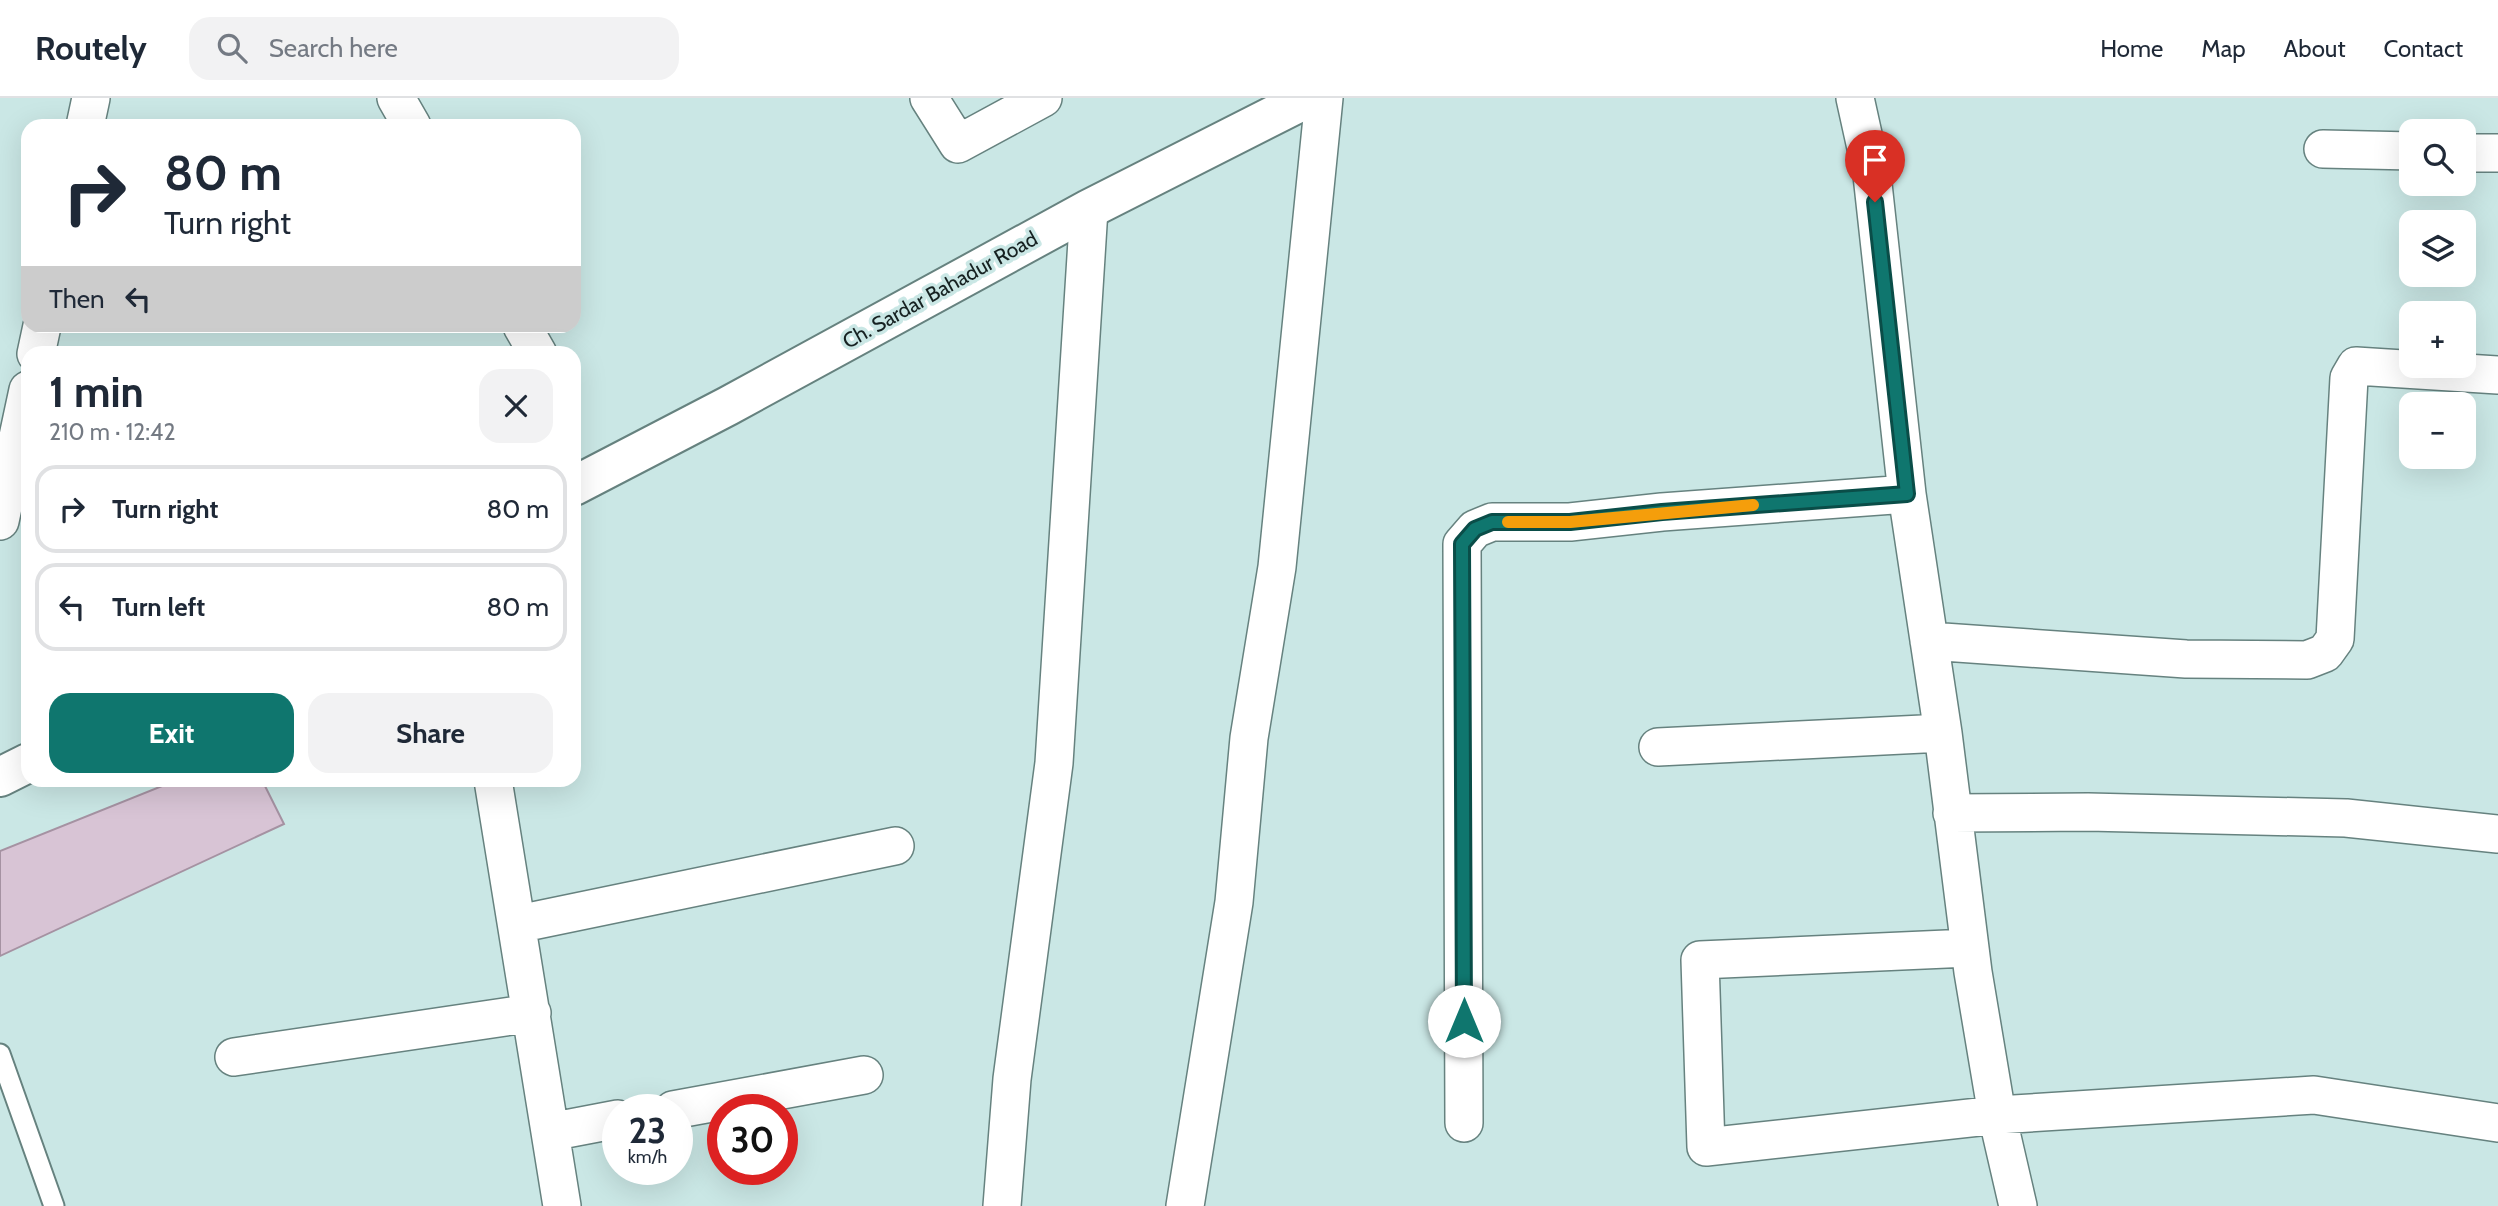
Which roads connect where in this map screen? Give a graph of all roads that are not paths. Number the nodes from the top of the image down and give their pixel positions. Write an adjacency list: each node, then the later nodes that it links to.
1 (91, 98): 8 (street)
2 (396, 98): 9 (street)
3 (929, 98): 4 (street)
4 (1043, 98)
5 (1308, 98): 14 (main road, Ch. Sardar Bahadur Road)
6 (1324, 98): 44 (street)
7 (1855, 98): 18 (street)
8 (86, 119)
9 (408, 119)
10 (2323, 149): 11 (street)
11 (2399, 151)
12 (2476, 153): 13 (street)
13 (2498, 153)
14 (1089, 209): 17 (main road, Ch. Sardar Bahadur Road); 43 (street)
15 (2498, 375): 20 (street)
16 (21, 423): 19 (street)
17 (581, 482)
18 (1907, 494): 20 (street); 38 (street)
19 (0, 521)
20 (1929, 640): 21 (street)
21 (1942, 733): 22 (street); 26 (street)
22 (1658, 747)
23 (21, 766): 24 (main road)
24 (0, 777)
25 (494, 787): 29 (street)
26 (1952, 813): 27 (street); 30 (street)
27 (2498, 834)
28 (895, 846): 29 (street)
29 (518, 924): 31 (street)
30 (1969, 948): 36 (street); 36 (street)
31 (532, 1013): 33 (street); 40 (street)
32 (0, 1054): 41 (lane)
33 (234, 1057)
34 (864, 1075): 35 (street)
35 (693, 1106)
36 (1997, 1115): 39 (street); 45 (street)
37 (602, 1122): 40 (street)
38 (1464, 1123)
39 (2498, 1123)
40 (550, 1132): 42 (street)
41 (54, 1206)
42 (562, 1206)
43 (1002, 1206)
44 (1185, 1206)
45 (2018, 1206)

